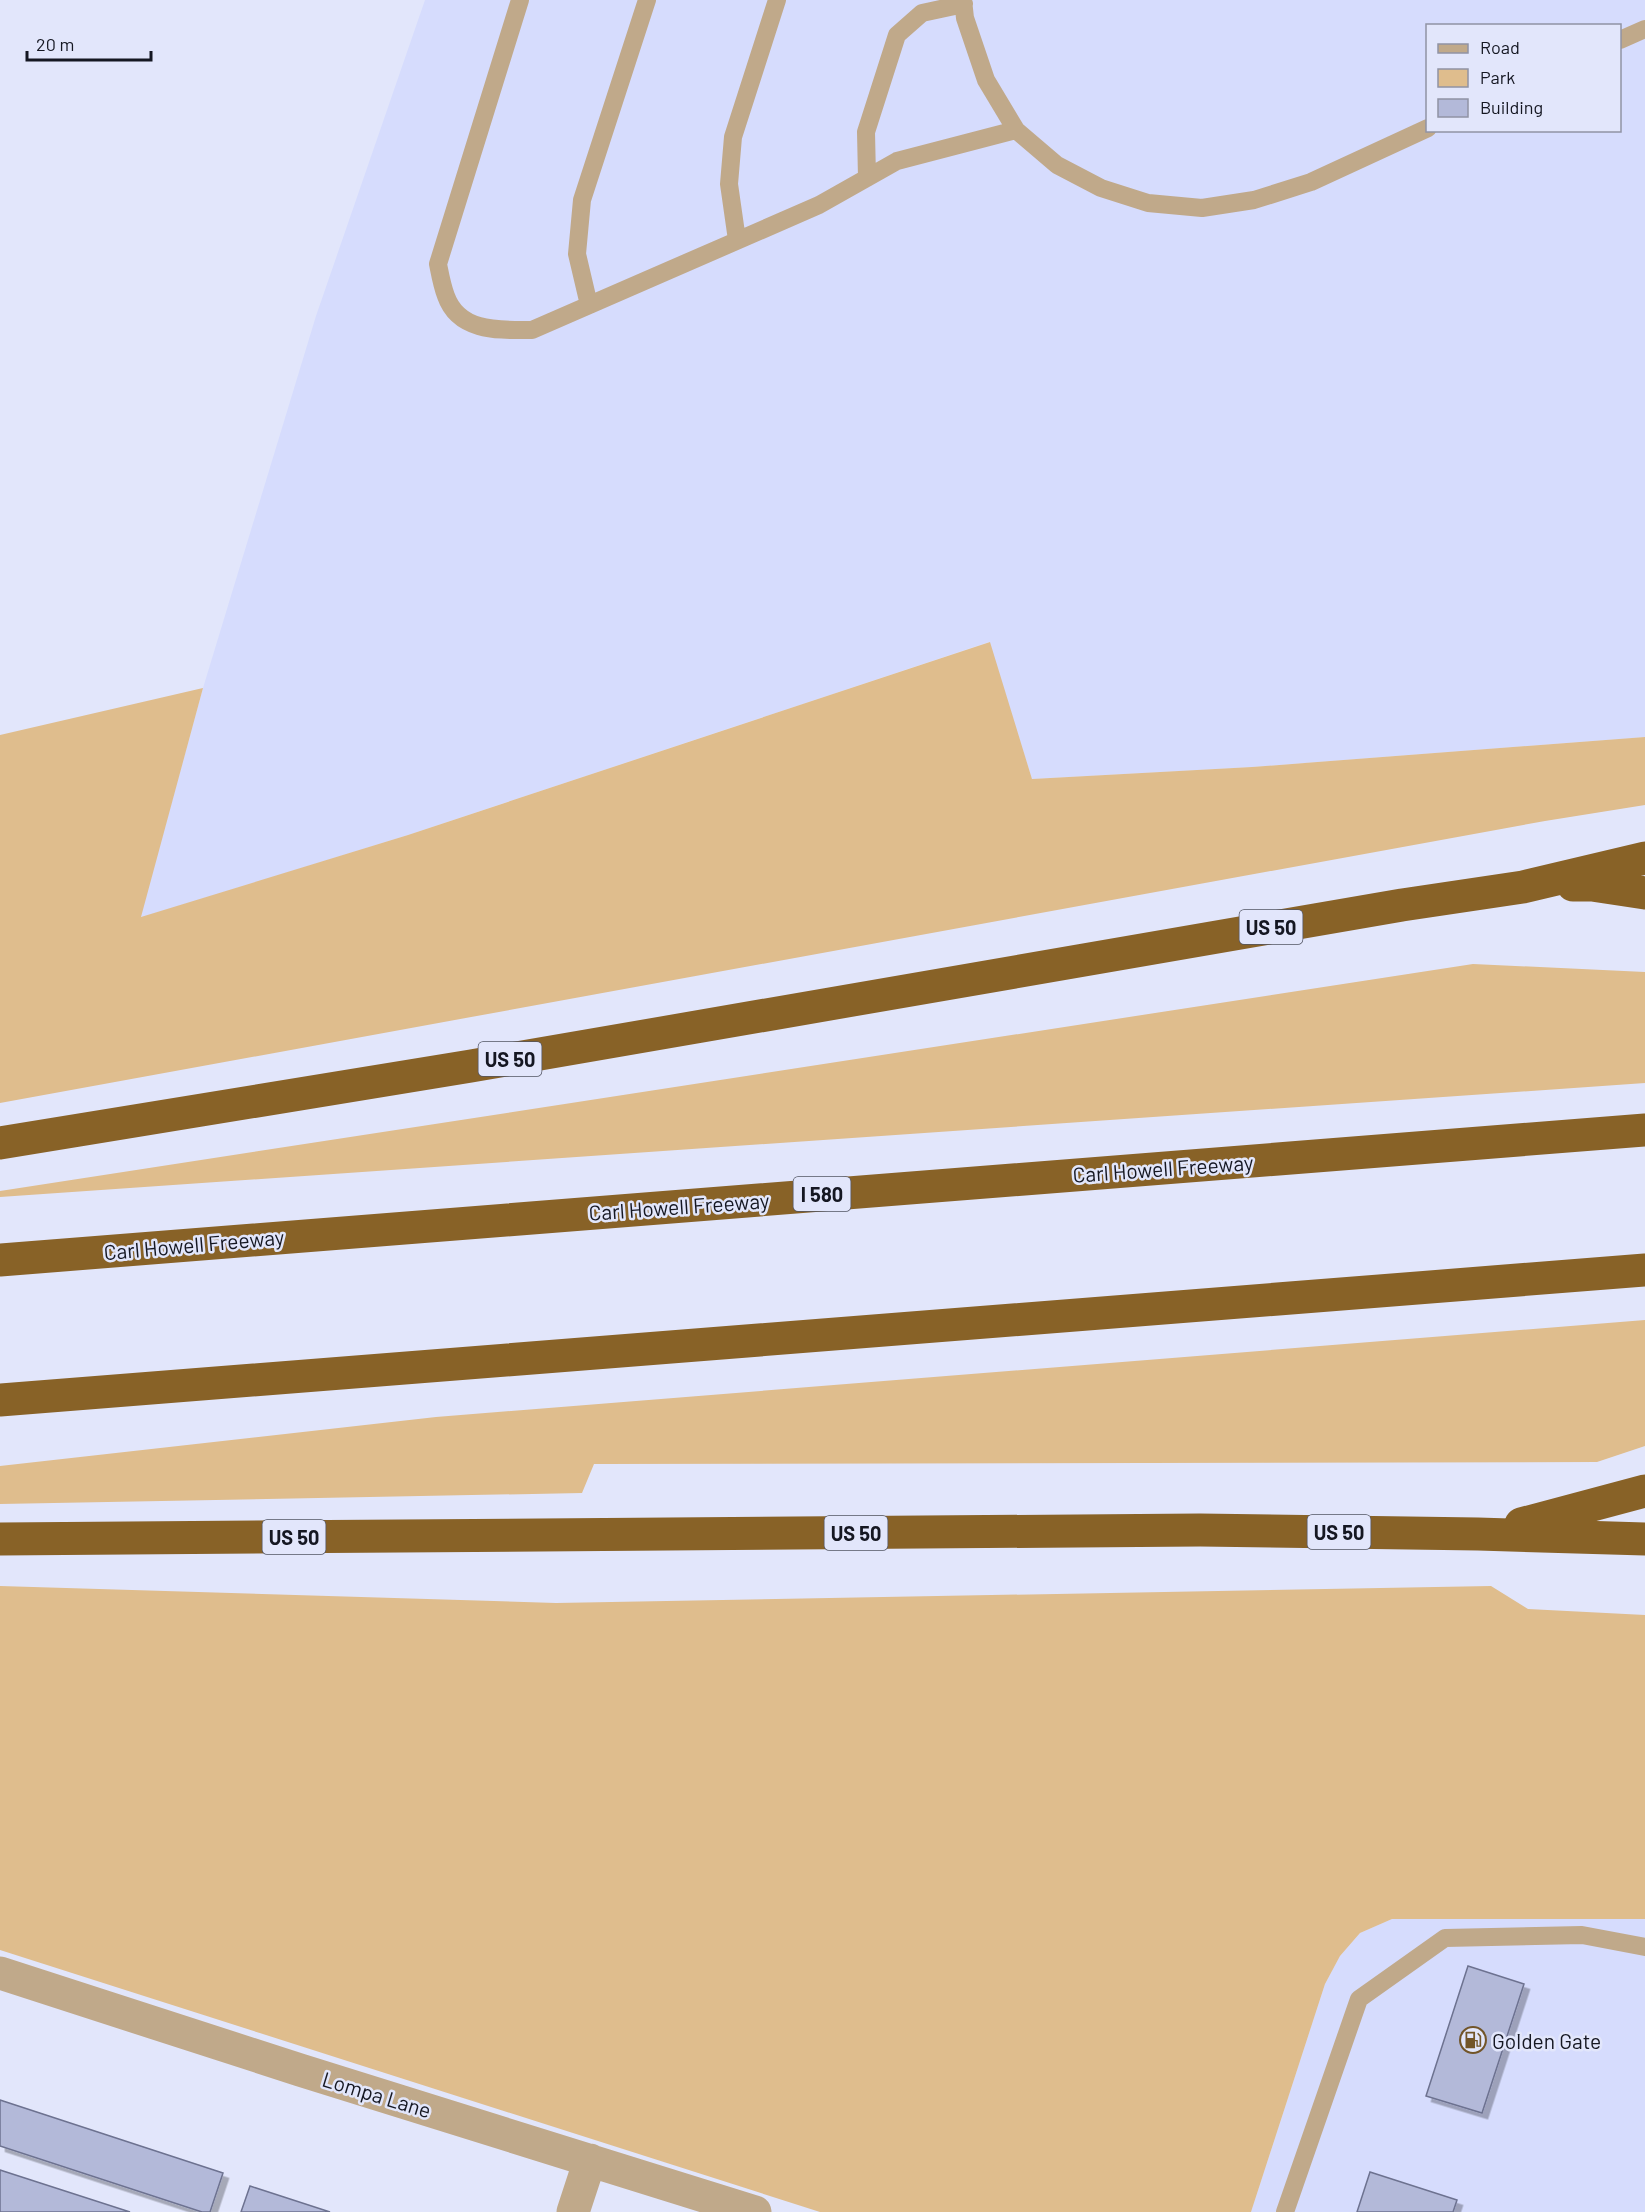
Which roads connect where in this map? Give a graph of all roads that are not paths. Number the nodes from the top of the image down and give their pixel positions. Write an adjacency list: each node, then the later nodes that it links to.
1 (520, 0): 11 (lane)
2 (647, 0): 11 (lane)
3 (777, 0): 10 (lane)
4 (963, 2): 8 (lane); 9 (lane)
5 (1645, 29): 6 (lane)
6 (1621, 40)
7 (1426, 129): 8 (lane)
8 (1016, 130): 9 (lane)
9 (867, 178): 10 (lane)
10 (737, 240): 11 (lane)
11 (589, 305)
12 (1645, 858): 13 (highway)
13 (1523, 887): 14 (highway, US 50); 16 (highway, US 50)
14 (1645, 893)
15 (1645, 1130): 17 (highway, Carl Howell Freeway / I 580)
16 (0, 1143)
17 (0, 1260)
18 (1645, 1270): 19 (highway)
19 (0, 1400)
20 (1645, 1491): 21 (highway)
21 (1478, 1534): 22 (highway, US 50); 23 (highway, US 50)
22 (0, 1539)
23 (1645, 1539)
24 (1645, 1947): 29 (lane)
25 (0, 1973): 26 (street, Lompa Lane)
26 (590, 2160): 27 (street); 28 (street, Lompa Lane)
27 (573, 2212)
28 (755, 2212)
29 (1285, 2212)

